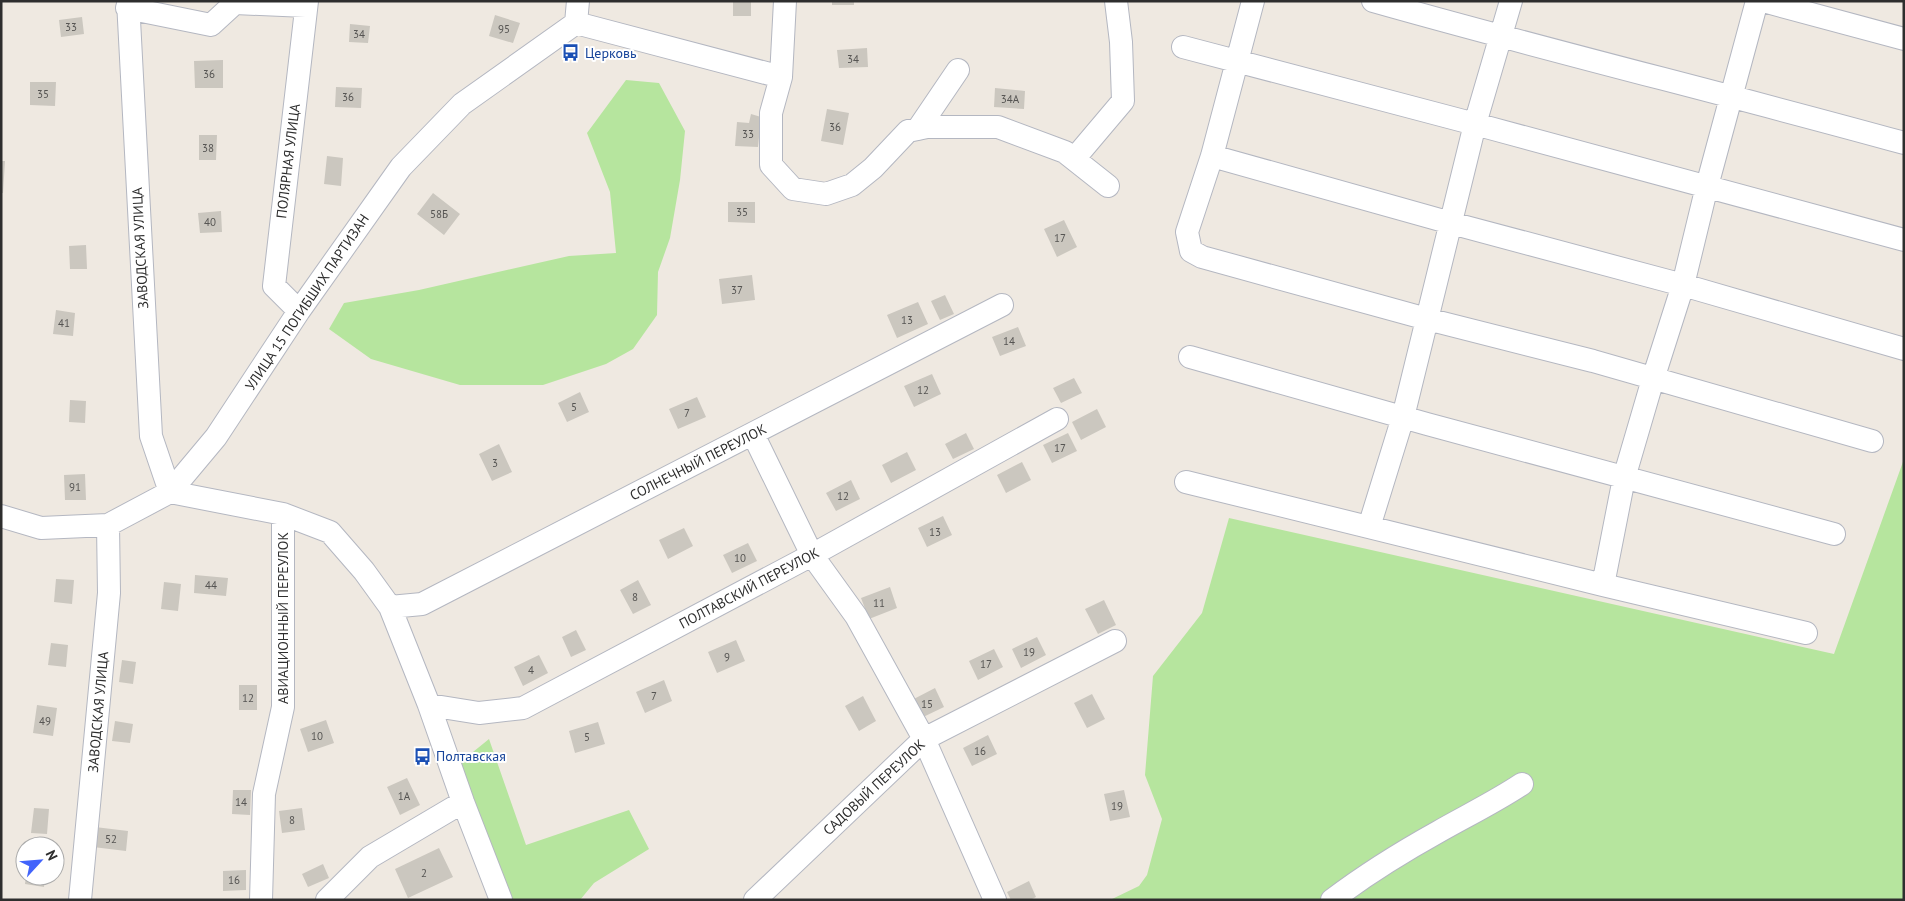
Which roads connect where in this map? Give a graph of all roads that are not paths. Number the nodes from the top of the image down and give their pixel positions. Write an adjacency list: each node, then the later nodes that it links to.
1 (785, 1): 16 (street)
2 (1116, 1): 22 (street)
3 (1253, 1): 14 (street)
4 (1373, 1): 11 (street)
5 (1511, 1): 11 (street)
6 (1757, 1): 17 (street)
7 (1763, 1): 12 (street)
8 (306, 3): 9 (street); 29 (street, ПОЛЯРНАЯ УЛИЦА)
9 (127, 5): 40 (street, ЗАВОДСКАЯ УЛИЦА)
10 (577, 12): 16 (street); 29 (street, УЛИЦА 15 ПОГИБШИХ ПАРТИЗАН)
11 (1502, 38): 17 (street); 18 (street)
12 (1904, 38)
13 (1184, 47): 14 (street)
14 (1237, 61): 18 (street); 21 (street)
15 (958, 70): 19 (street)
16 (780, 77): 19 (street)
17 (1731, 96): 20 (street); 24 (street)
18 (1475, 124): 24 (street); 25 (street)
19 (918, 129): 22 (street)
20 (1904, 143)
21 (1212, 156): 25 (street); 30 (street)
22 (1074, 159): 23 (street)
23 (1108, 186)
24 (1707, 186): 26 (street); 27 (street)
25 (1451, 223): 27 (street); 30 (street)
26 (1904, 240)
27 (1683, 285): 31 (street); 33 (street)
28 (1002, 305): 36 (street, СОЛНЕЧНЫЙ ПЕРЕУЛОК)
29 (299, 311): 40 (street, УЛИЦА 15 ПОГИБШИХ ПАРТИЗАН)
30 (1427, 319): 33 (street); 34 (street)
31 (1904, 348)
32 (1190, 357): 34 (street)
33 (1653, 378): 37 (street); 38 (street)
34 (1403, 417): 38 (street); 44 (street)
35 (1057, 420): 46 (street, ПОЛТАВСКИЙ ПЕРЕУЛОК)
36 (753, 434): 46 (street); 48 (street, СОЛНЕЧНЫЙ ПЕРЕУЛОК)
37 (1872, 441)
38 (1624, 478): 45 (street); 47 (street)
39 (1186, 482): 44 (street)
40 (170, 492): 41 (street); 43 (street, УЛИЦА 15 ПОГИБШИХ ПАРТИЗАН)
41 (283, 514): 48 (street); 56 (street, АВИАЦИОННЫЙ ПЕРЕУЛОК)
42 (1, 516): 43 (street, УЛИЦА 15 ПОГИБШИХ ПАРТИЗАН)
43 (108, 525): 55 (street, ЗАВОДСКАЯ УЛИЦА)
44 (1369, 527): 47 (street)
45 (1834, 534)
46 (812, 555): 51 (street, ПОЛТАВСКИЙ ПЕРЕУЛОК); 52 (street)
47 (1603, 585): 49 (street)
48 (390, 607): 51 (street)
49 (1806, 633)
50 (1115, 641): 52 (street, САДОВЫЙ ПЕРЕУЛОК)
51 (429, 705): 54 (street)
52 (924, 739): 59 (street, САДОВЫЙ ПЕРЕУЛОК); 60 (street)
53 (1522, 784): 61 (street)
54 (463, 802): 57 (street); 58 (street)
55 (80, 900)
56 (261, 900)
57 (327, 900)
58 (502, 900)
59 (755, 900)
60 (995, 900)
61 (1332, 900)

